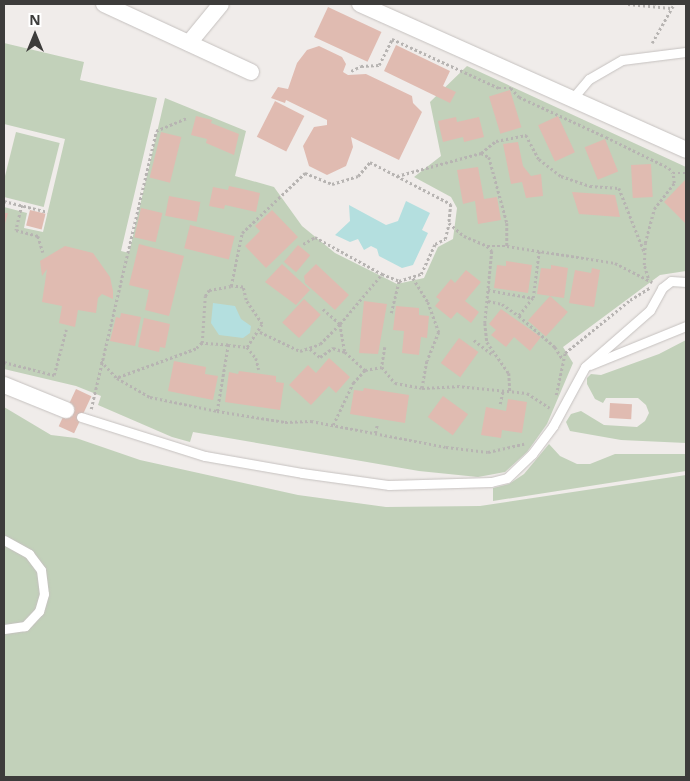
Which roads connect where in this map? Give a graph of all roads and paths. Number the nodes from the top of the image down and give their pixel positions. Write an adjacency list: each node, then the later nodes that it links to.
1 (104, 4): 7 (street)
2 (221, 4): 7 (street)
3 (360, 4): 12 (street)
4 (628, 4): 6 (path)
5 (674, 4): 6 (path)
6 (671, 8): 8 (path)
7 (189, 42): 11 (street)
8 (652, 44)
9 (686, 52): 12 (lane)
10 (351, 71): 16 (path)
11 (251, 72)
12 (572, 99): 14 (street)
13 (186, 118): 55 (path)
14 (686, 150)
15 (481, 153): 18 (path); 25 (path); 27 (path)
16 (673, 173): 17 (path); 27 (path)
17 (686, 173)
18 (397, 176): 22 (path); 34 (path)
19 (4, 201): 20 (path)
20 (22, 205): 21 (path); 28 (path)
21 (48, 212)
22 (449, 223): 24 (path); 30 (path)
23 (303, 244): 29 (path)
24 (487, 246): 25 (path); 36 (path)
25 (507, 246): 26 (path)
26 (540, 251): 31 (path); 37 (path)
27 (644, 251): 31 (path)
28 (43, 252)
29 (382, 274): 32 (path); 42 (path)
30 (413, 278): 32 (path); 63 (path)
31 (648, 279): 35 (path)
32 (399, 281): 40 (path)
33 (686, 282): 35 (lane)
34 (232, 286): 45 (path); 47 (path)
35 (662, 288): 54 (path); 58 (lane)
36 (488, 290): 37 (path); 38 (path)
37 (533, 298): 41 (path)
38 (487, 300): 41 (path); 53 (path)
39 (323, 309): 42 (path)
40 (391, 313)
41 (519, 316): 54 (path)
42 (340, 324): 51 (path); 52 (path)
43 (686, 326): 58 (lane)
44 (66, 330): 56 (path)
45 (260, 332): 50 (path); 51 (path)
46 (474, 340): 53 (path)
47 (202, 343): 48 (path); 61 (path)
48 (228, 345): 50 (path); 68 (path)
49 (386, 346): 57 (path)
50 (247, 347): 59 (path)
51 (310, 349): 52 (path)
52 (345, 352): 60 (path)
53 (494, 356): 65 (path)
54 (562, 359): 67 (path)
55 (101, 360): 61 (path); 69 (path)
56 (4, 362)
57 (382, 367): 60 (path); 63 (path)
58 (585, 367): 69 (lane)
59 (259, 370)
60 (365, 370): 71 (path)
61 (117, 378): 68 (path)
62 (4, 385): 69 (street)
63 (422, 388): 64 (path)
64 (503, 390): 65 (path); 66 (path)
65 (510, 391): 67 (path)
66 (500, 404)
67 (552, 410): 70 (path)
68 (217, 411): 71 (path)
69 (78, 416)
70 (548, 416)
71 (333, 425): 73 (path)
72 (377, 425): 73 (path)
73 (375, 433): 74 (path)
74 (529, 442)
75 (4, 540): 76 (lane)
76 (4, 629)

